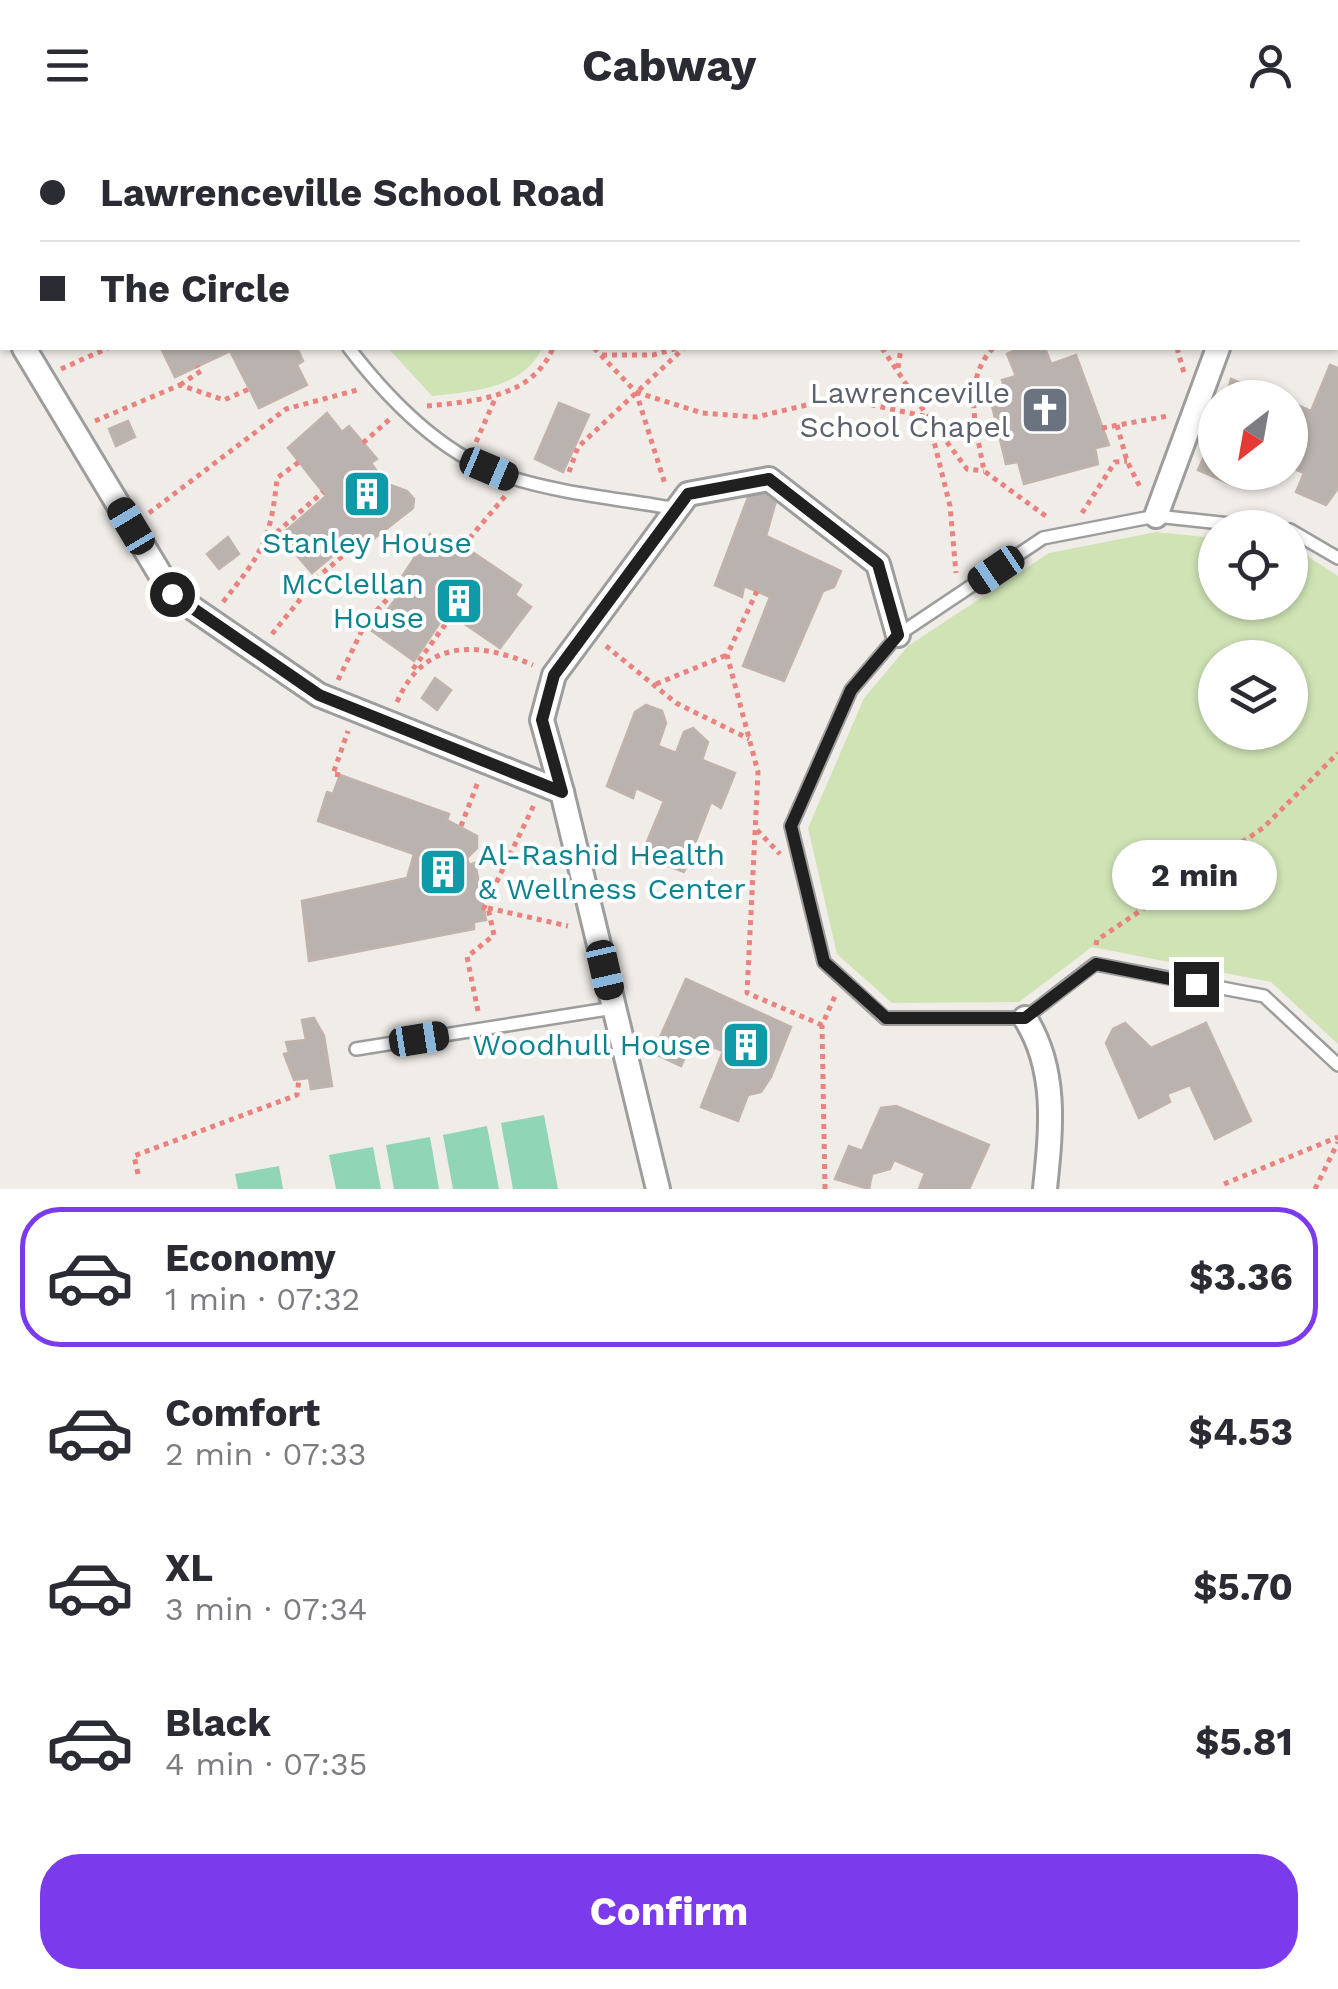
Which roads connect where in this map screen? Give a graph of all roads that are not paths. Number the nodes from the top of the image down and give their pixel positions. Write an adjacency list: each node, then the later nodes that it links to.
1 (25, 350): 10 (street)
2 (351, 350): 4 (lane)
3 (1217, 350): 5 (street)
4 (677, 509): 9 (street); 10 (street)
5 (1156, 516): 6 (lane); 9 (lane)
6 (1198, 521)
7 (1308, 540): 8 (lane)
8 (1338, 558)
9 (898, 635): 12 (lane)
10 (553, 788): 11 (street)
11 (614, 1008): 13 (lane); 15 (street)
12 (1025, 1018): 14 (lane); 16 (street)
13 (356, 1049)
14 (1338, 1066)
15 (658, 1189)
16 (1045, 1189)

